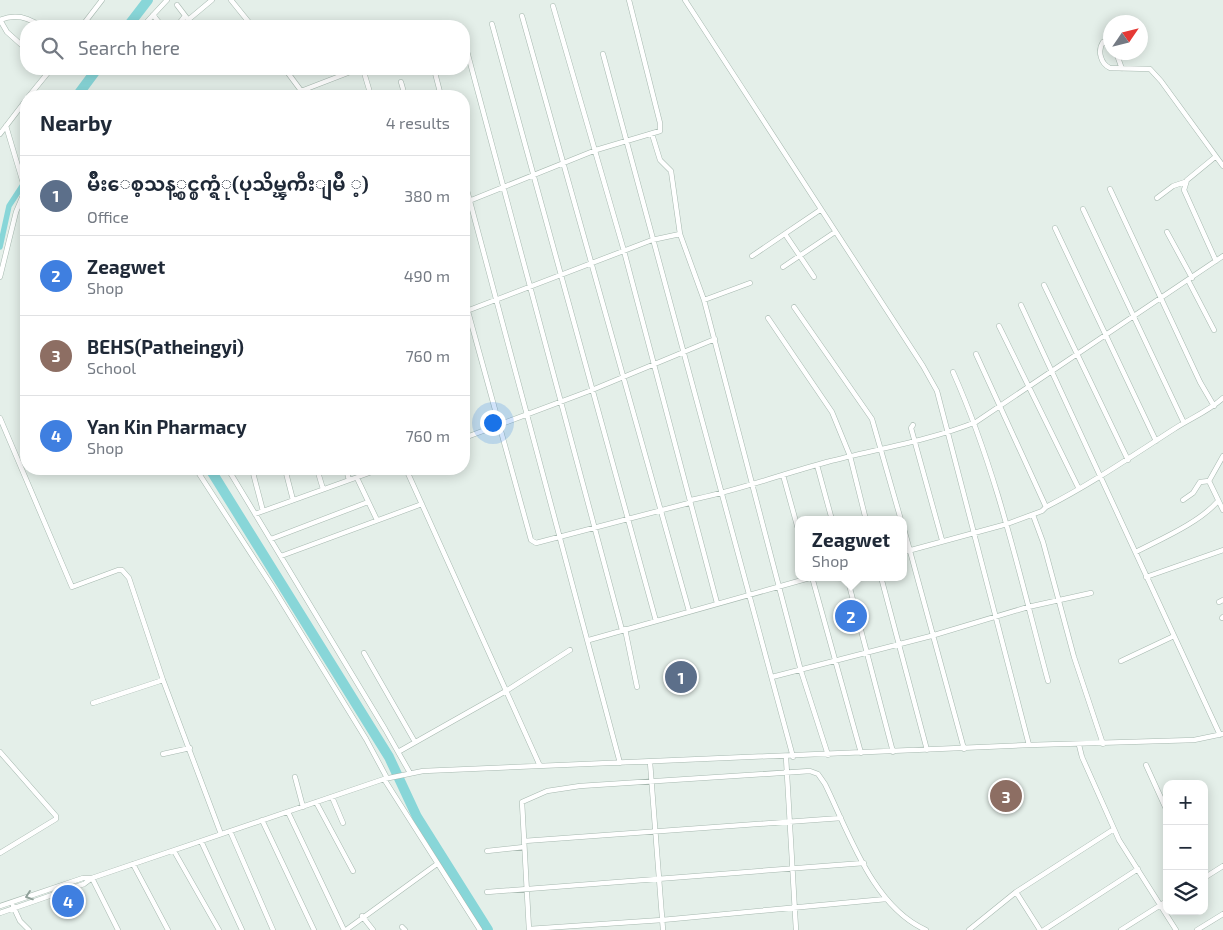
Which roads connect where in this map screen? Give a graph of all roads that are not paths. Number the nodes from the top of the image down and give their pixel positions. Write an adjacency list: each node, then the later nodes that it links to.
1 (167, 0): 9 (street)
2 (212, 0): 11 (street)
3 (231, 0): 18 (street)
4 (629, 0): 40 (street)
5 (685, 0): 55 (street)
6 (100, 1): 14 (street)
7 (177, 5): 11 (street)
8 (553, 6): 42 (street)
9 (153, 15): 15 (street); 16 (street)
10 (522, 16): 44 (street)
11 (187, 18): 17 (street)
12 (0, 20): 13 (street); 21 (street)
13 (32, 20)
14 (86, 20)
15 (148, 20)
16 (157, 20)
17 (184, 20)
18 (247, 20)
19 (492, 24): 47 (street)
20 (1103, 42): 25 (street)
21 (20, 44)
22 (603, 54): 41 (street)
23 (1119, 60): 25 (street)
24 (470, 63): 49 (street)
25 (1122, 69): 43 (street)
26 (45, 75): 32 (street)
27 (290, 75): 33 (street)
28 (342, 75): 33 (street)
29 (365, 75): 34 (street)
30 (436, 75): 36 (street)
31 (401, 82): 35 (street)
32 (34, 90)
33 (301, 90)
34 (369, 90)
35 (403, 90)
36 (440, 90)
37 (20, 108): 38 (street)
38 (6, 126): 39 (street); 46 (street)
39 (0, 134)
40 (652, 134): 41 (street); 59 (street)
41 (629, 142): 42 (street); 61 (street)
42 (596, 150): 44 (street); 62 (street)
43 (1215, 156): 45 (street); 48 (street)
44 (563, 165): 47 (street); 67 (street)
45 (1223, 166)
46 (20, 170)
47 (533, 177): 49 (street); 69 (street)
48 (1185, 182): 51 (street); 66 (street)
49 (503, 188): 53 (street); 75 (street)
50 (1110, 189): 76 (street)
51 (1157, 198)
52 (20, 200): 71 (street)
53 (470, 201): 77 (street)
54 (1084, 209): 82 (street)
55 (820, 210): 57 (street); 60 (street)
56 (1055, 228): 87 (street)
57 (835, 232): 64 (street); 108 (street)
58 (1167, 232): 72 (street)
59 (680, 234): 61 (street); 78 (street)
60 (785, 234): 63 (street); 64 (street)
61 (652, 240): 62 (street); 89 (street)
62 (624, 251): 67 (street); 92 (street)
63 (752, 256)
64 (800, 256): 68 (street); 70 (street)
65 (1223, 256): 66 (street)
66 (1216, 261): 72 (street)
67 (591, 263): 69 (street); 95 (street)
68 (783, 267)
69 (560, 275): 75 (street); 97 (street)
70 (814, 277)
71 (0, 278)
72 (1190, 279): 76 (street); 86 (street)
73 (750, 283): 78 (street)
74 (1044, 285): 90 (street)
75 (530, 286): 77 (street); 99 (street)
76 (1162, 297): 82 (street); 101 (street)
77 (496, 299): 81 (street); 102 (street)
78 (704, 300): 88 (street)
79 (1021, 305): 93 (street)
80 (794, 307): 112 (street)
81 (470, 309)
82 (1134, 314): 87 (street); 105 (street)
83 (768, 318): 113 (street)
84 (470, 325): 106 (street)
85 (998, 326): 96 (street)
86 (1214, 330)
87 (1106, 334): 90 (street); 111 (street)
88 (715, 339): 89 (street); 132 (street)
89 (684, 352): 92 (street); 135 (street)
90 (1078, 352): 93 (street); 115 (street)
91 (976, 354): 100 (street)
92 (653, 362): 95 (street); 137 (street)
93 (1052, 369): 96 (street); 128 (street)
94 (953, 372): 104 (street)
95 (623, 377): 97 (street); 145 (street)
96 (1029, 386): 100 (street); 133 (street)
97 (592, 390): 99 (street); 153 (street)
98 (1223, 398): 101 (street)
99 (561, 401): 102 (street); 155 (street)
100 (1001, 405): 104 (street); 142 (street)
101 (1214, 406): 105 (street)
102 (527, 414): 106 (street); 157 (street)
103 (0, 418): 117 (street)
104 (976, 422): 108 (street); 154 (street)
105 (1184, 423): 111 (street)
106 (498, 425): 109 (street); 157 (street)
107 (913, 425): 110 (street)
108 (949, 432): 110 (street); 156 (street)
109 (470, 436)
110 (915, 441): 112 (street); 159 (street)
111 (1156, 441): 115 (street)
112 (883, 450): 113 (street); 150 (street)
113 (850, 456): 116 (street); 149 (street)
114 (1223, 456): 131 (street)
115 (1128, 460): 128 (street)
116 (817, 465): 127 (street); 148 (street)
117 (20, 466)
118 (24, 475): 191 (street)
119 (200, 475): 219 (street)
120 (232, 475): 146 (street)
121 (254, 475): 144 (street)
122 (287, 475): 136 (street)
123 (319, 475): 134 (street)
124 (348, 475): 130 (street)
125 (364, 475): 129 (street)
126 (409, 475): 141 (street)
127 (783, 475): 132 (street); 151 (street)
128 (1100, 477): 133 (street); 162 (street)
129 (356, 478): 130 (street); 140 (street)
130 (349, 480): 134 (street)
131 (1209, 480): 138 (street); 139 (street)
132 (752, 484): 135 (street); 170 (street)
133 (1079, 489): 142 (street)
134 (323, 490): 136 (street)
135 (722, 494): 137 (street); 172 (street)
136 (293, 500): 144 (street)
137 (691, 500): 145 (street); 174 (street)
138 (1183, 500)
139 (1218, 500): 143 (street); 162 (street)
140 (368, 502): 152 (street); 158 (street)
141 (422, 504): 152 (street); 194 (street)
142 (1046, 507): 147 (street)
143 (1222, 507)
144 (263, 511): 146 (street)
145 (661, 511): 153 (street); 176 (street)
146 (255, 514): 158 (street)
147 (1033, 515): 154 (street); 173 (street)
148 (831, 516)
149 (865, 516)
150 (900, 516)
151 (795, 518)
152 (377, 520): 164 (street)
153 (628, 520): 155 (street); 178 (street)
154 (1007, 524): 156 (street); 175 (street)
155 (595, 528): 157 (street); 179 (street)
156 (974, 532): 159 (street); 177 (street)
157 (560, 538): 182 (street)
158 (271, 539): 164 (street)
159 (942, 540): 161 (street)
160 (1223, 550): 165 (street)
161 (907, 551)
162 (1136, 552): 165 (street)
163 (907, 554): 180 (street)
164 (280, 556): 205 (street)
165 (1146, 577): 181 (street)
166 (797, 581): 170 (street)
167 (813, 581): 187 (street)
168 (848, 581): 185 (street)
169 (882, 581): 183 (street)
170 (779, 586): 172 (street); 189 (street)
171 (1090, 593): 173 (street)
172 (750, 594): 174 (street); 190 (street)
173 (1060, 600): 175 (street); 198 (street)
174 (718, 603): 176 (street)
175 (1028, 607): 177 (street); 192 (street)
176 (689, 611): 178 (street)
177 (997, 617): 180 (street); 199 (street)
178 (656, 621): 179 (street)
179 (623, 630): 182 (street); 193 (street)
180 (931, 636): 183 (street); 202 (street)
181 (1174, 636): 188 (street); 196 (street)
182 (589, 640): 212 (street)
183 (900, 644): 185 (street); 203 (street)
184 (570, 650): 194 (street)
185 (868, 652): 187 (street); 206 (street)
186 (364, 653): 197 (street)
187 (836, 661): 189 (street); 207 (street)
188 (1121, 661)
189 (801, 671): 190 (street); 209 (street)
190 (772, 678): 210 (street)
191 (163, 680): 195 (street); 201 (street)
192 (1048, 681)
193 (638, 687)
194 (506, 691): 197 (street); 215 (street)
195 (93, 703)
196 (1222, 735): 198 (street)
197 (415, 742): 205 (street)
198 (1104, 744): 200 (street)
199 (1029, 745): 200 (street); 202 (street)
200 (1079, 745): 230 (street)
201 (190, 748): 208 (street); 233 (street)
202 (964, 749): 203 (street)
203 (927, 750): 206 (street)
204 (0, 752): 238 (street)
205 (398, 752): 217 (street)
206 (893, 752): 207 (street)
207 (861, 753): 209 (street)
208 (163, 754)
209 (828, 755): 210 (street)
210 (793, 756): 211 (street)
211 (786, 759): 213 (street); 216 (street)
212 (620, 762): 213 (street); 215 (street)
213 (650, 762): 220 (street)
214 (1146, 765): 223 (street)
215 (540, 766): 217 (street)
216 (786, 770): 220 (street); 226 (street); 228 (street)
217 (407, 774): 219 (street)
218 (296, 777): 224 (street)
219 (387, 778): 221 (street); 241 (street)
220 (651, 780): 232 (street); 235 (street)
221 (332, 797): 222 (street); 229 (street)
222 (316, 802): 224 (street); 245 (street)
223 (1163, 802)
224 (303, 807): 225 (street)
225 (288, 812): 227 (street); 271 (street)
226 (841, 818): 228 (street); 239 (street)
227 (262, 820): 231 (street); 270 (street)
228 (789, 822): 232 (street); 244 (street)
229 (342, 823)
230 (1114, 829): 243 (street); 251 (street)
231 (230, 831): 233 (street); 269 (street)
232 (655, 831): 235 (street); 248 (street)
233 (221, 834): 234 (street)
234 (201, 841): 236 (street); 268 (street)
235 (524, 844): 237 (street); 249 (street)
236 (174, 850): 240 (street); 267 (street)
237 (487, 851)
238 (0, 853)
239 (864, 863): 244 (street); 252 (street)
240 (132, 864): 247 (street); 266 (street)
241 (437, 864): 261 (street); 263 (street)
242 (1223, 866): 246 (street)
243 (1138, 869): 255 (street); 278 (street)
244 (792, 870): 248 (street); 257 (street)
245 (353, 871)
246 (1208, 875)
247 (92, 878): 253 (street, one-way to 253); 258 (street); 265 (street)
248 (659, 878): 249 (street); 262 (street)
249 (526, 888): 250 (street); 273 (street)
250 (487, 892)
251 (1016, 892): 277 (street); 278 (street)
252 (886, 899): 257 (street); 276 (street)
253 (11, 902): 256 (street); 258 (street)
254 (1163, 903): 255 (street)
255 (1160, 905): 279 (street); 280 (street)
256 (0, 906)
257 (794, 907): 262 (street); 275 (street)
258 (14, 908): 259 (street); 264 (street)
259 (0, 913)
260 (1223, 914): 281 (street)
261 (362, 916): 271 (street); 272 (street)
262 (662, 920): 273 (street); 274 (street)
263 (478, 929)
264 (29, 930)
265 (118, 930)
266 (168, 930)
267 (218, 930)
268 (242, 930)
269 (274, 930)
270 (314, 930)
271 (345, 930)
272 (373, 930)
273 (529, 930)
274 (663, 930)
275 (796, 930)
276 (926, 930)
277 (969, 930)
278 (1042, 930)
279 (1122, 930)
280 (1176, 930)
281 (1197, 930)

